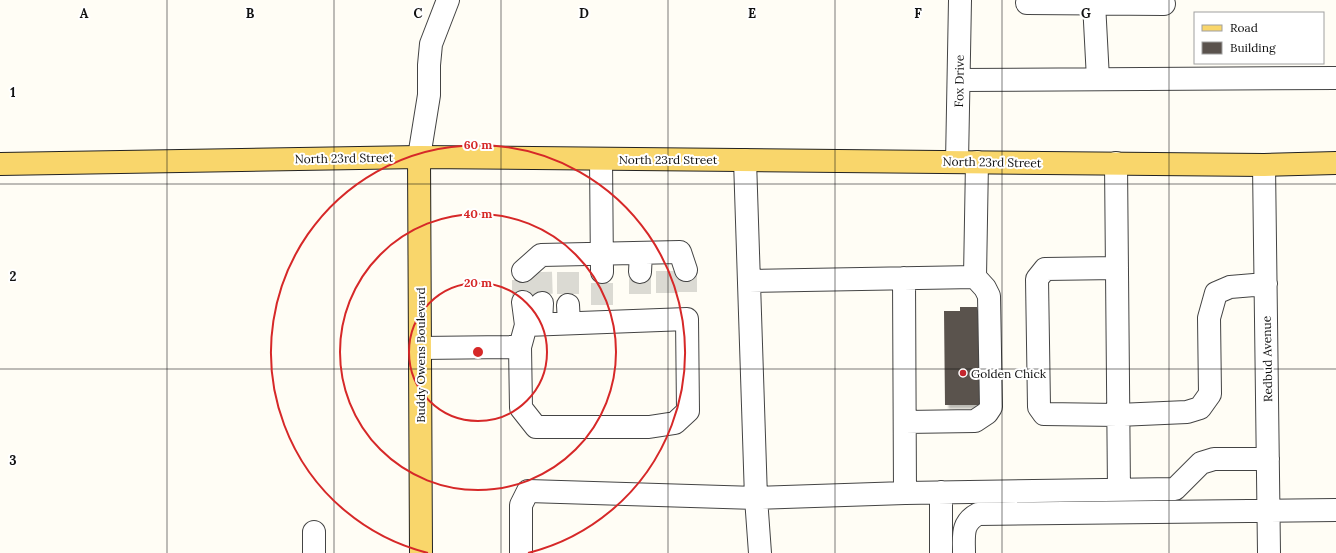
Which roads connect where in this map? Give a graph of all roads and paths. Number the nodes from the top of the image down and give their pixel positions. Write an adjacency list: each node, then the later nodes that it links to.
1 (448, 0): 9 (street)
2 (960, 0): 8 (street, Fox Drive)
3 (1027, 3): 4 (street)
4 (1094, 3): 5 (street); 7 (street)
5 (1164, 4)
6 (1336, 78): 7 (street)
7 (1098, 79): 8 (street)
8 (959, 80): 12 (street, Fox Drive)
9 (419, 157): 10 (main road, North 23rd Street); 15 (main road, North 23rd Street); 26 (main road, Buddy Owens Boulevard)
10 (601, 159): 11 (main road, North 23rd Street); 17 (street)
11 (745, 160): 12 (main road, North 23rd Street); 23 (street)
12 (967, 162): 13 (main road, North 23rd Street); 21 (street, Fox Drive)
13 (1116, 163): 16 (main road, North 23rd Street); 20 (street)
14 (1336, 163): 16 (main road, North 23rd Street)
15 (0, 164)
16 (1264, 165): 24 (street, Redbud Avenue)
17 (602, 263): 18 (street); 19 (street)
18 (673, 264)
19 (535, 266)
20 (1117, 268): 27 (street); 27 (street)
21 (975, 277): 22 (street); 28 (street)
22 (904, 278): 23 (street); 28 (street)
23 (749, 281): 33 (street)
24 (1266, 284): 27 (street); 29 (street, Redbud Avenue)
25 (520, 347): 25 (street); 26 (street)
26 (420, 348): 36 (main road, Buddy Owens Boulevard)
27 (1118, 415): 30 (street)
28 (905, 422): 32 (street)
29 (1268, 459): 30 (street); 35 (street, Redbud Avenue)
30 (1119, 490): 31 (street)
31 (941, 492): 32 (street); 39 (street)
32 (905, 493): 33 (street)
33 (756, 498): 37 (street); 38 (street)
34 (1336, 510): 35 (street)
35 (1268, 512): 40 (street); 41 (street, Redbud Avenue)
36 (421, 553)
37 (521, 553)
38 (760, 553)
39 (941, 553)
40 (964, 553)
41 (1269, 553)

